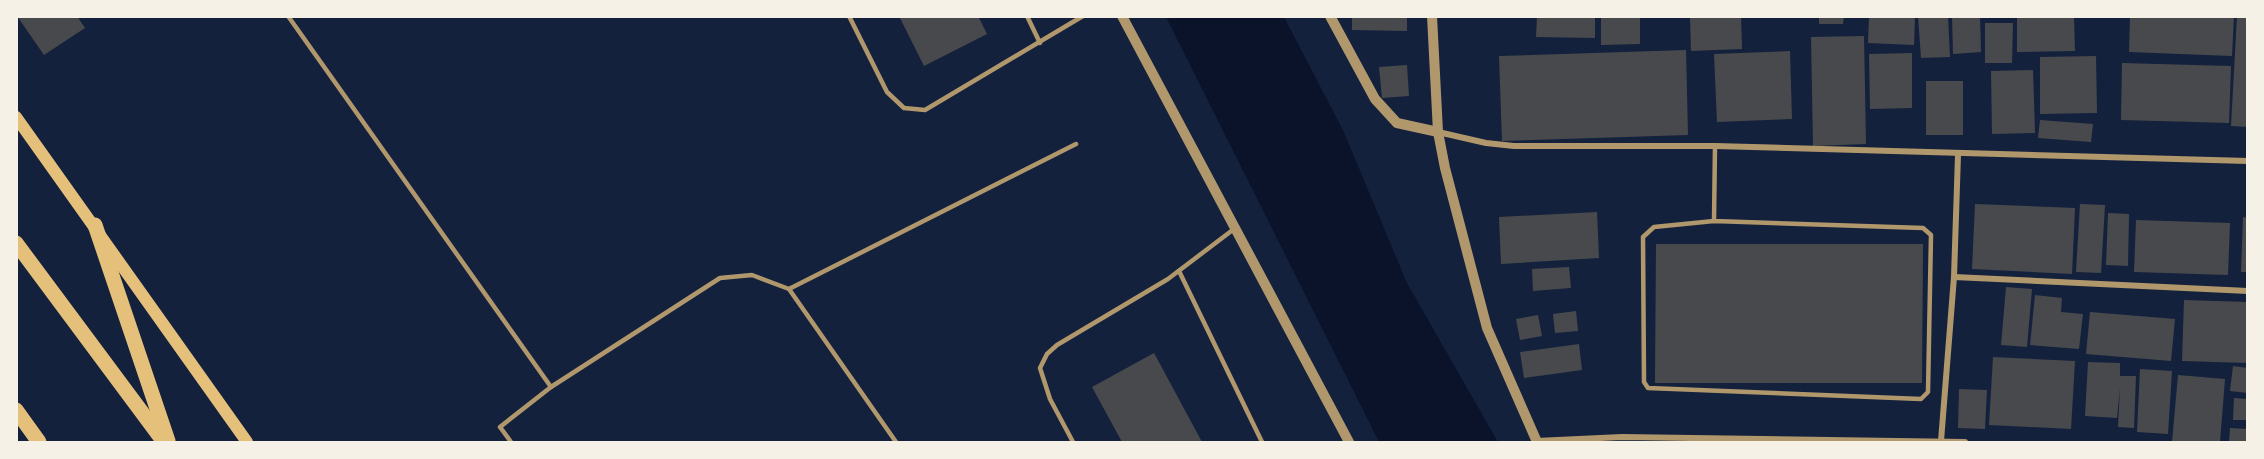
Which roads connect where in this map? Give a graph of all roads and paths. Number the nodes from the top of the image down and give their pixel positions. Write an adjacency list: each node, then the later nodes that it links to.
1 (288, 16): 23 (lane)
2 (849, 16): 8 (lane)
3 (1027, 16): 8 (lane)
4 (1083, 16): 8 (lane)
5 (1122, 16): 17 (street)
6 (1330, 16): 10 (street)
7 (1432, 16): 10 (street)
8 (1040, 43)
9 (16, 117): 16 (main road)
10 (1438, 132): 12 (street); 35 (street)
11 (1076, 144): 21 (lane)
12 (1715, 150): 13 (street); 15 (lane)
13 (1958, 155): 14 (street); 20 (street)
14 (2247, 161)
15 (1714, 221): 15 (lane)
16 (95, 225): 28 (main road); 29 (main road)
17 (1234, 229): 19 (lane); 34 (street)
18 (16, 243): 27 (main road)
19 (1179, 271): 32 (lane); 33 (lane)
20 (1953, 277): 22 (street); 25 (street)
21 (789, 289): 23 (lane); 31 (lane)
22 (2247, 291)
23 (550, 387): 30 (lane)
24 (16, 410): 26 (main road)
25 (1941, 441): 35 (street); 36 (street)
26 (39, 442)
27 (164, 442)
28 (169, 442)
29 (247, 442)
30 (511, 442)
31 (896, 442)
32 (1073, 442)
33 (1262, 442)
34 (1349, 442)
35 (1536, 442)
36 (1965, 442)

